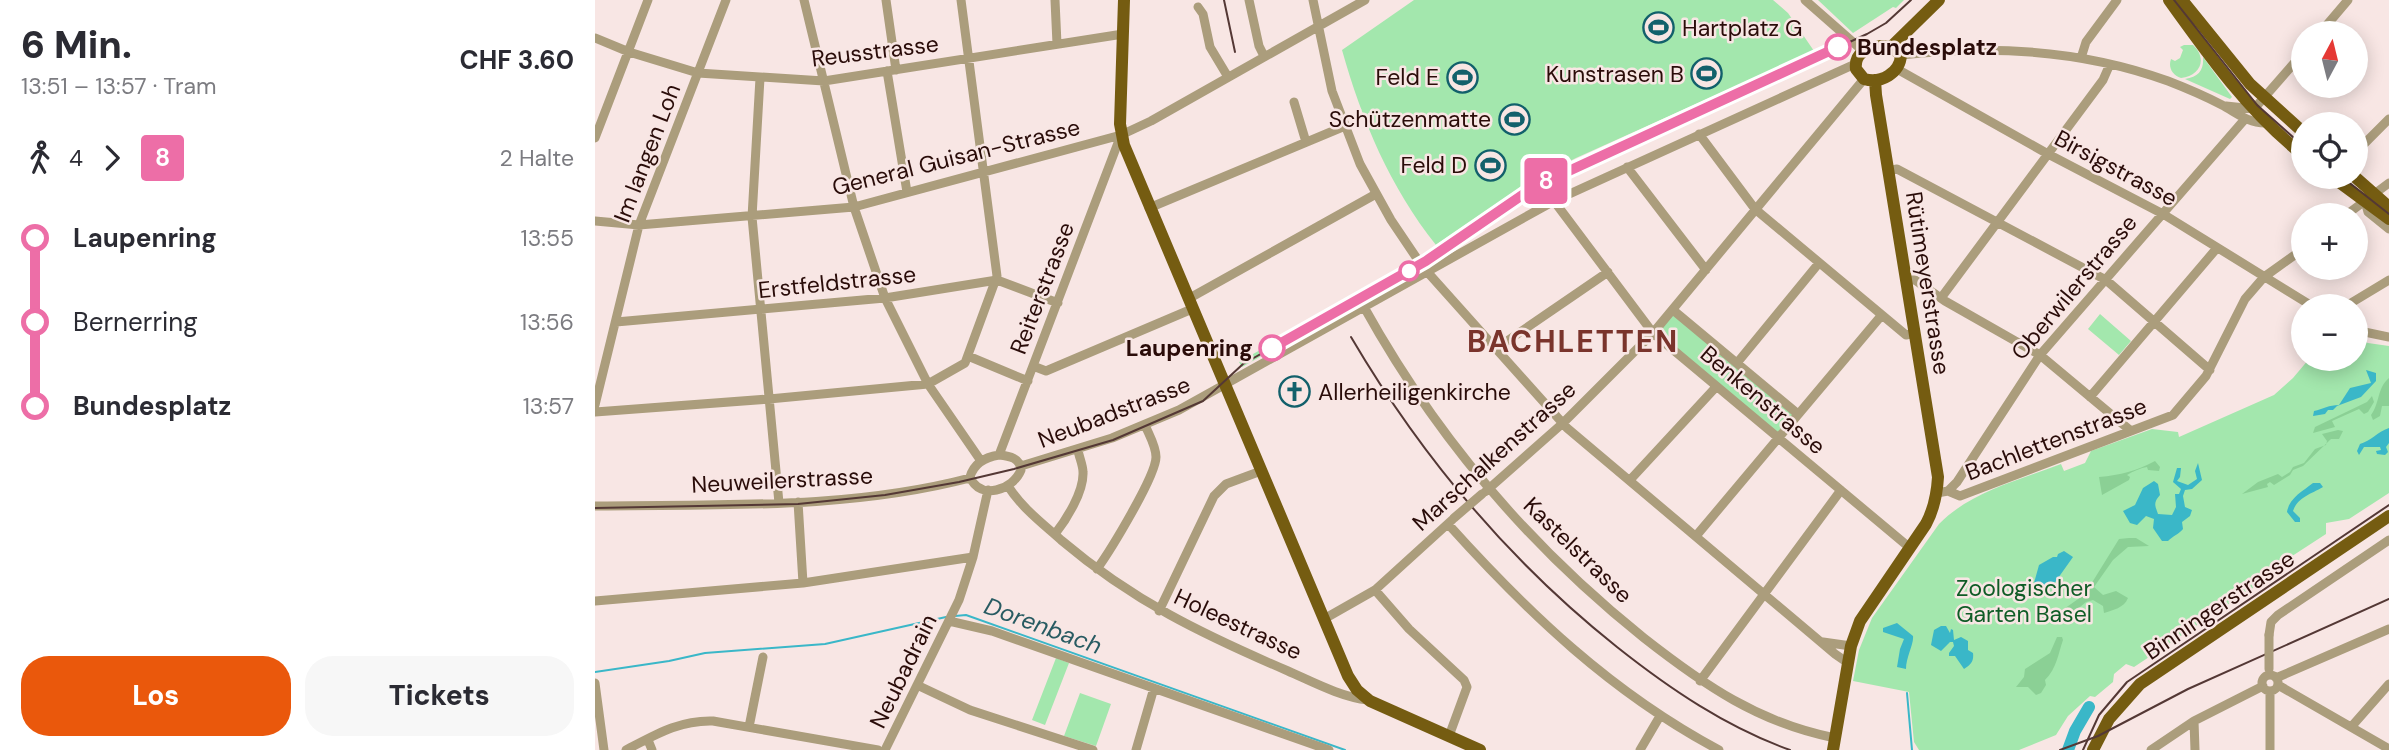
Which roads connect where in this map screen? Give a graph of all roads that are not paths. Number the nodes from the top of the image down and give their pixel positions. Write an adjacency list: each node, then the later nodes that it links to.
1 (648, 0): 25 (street)
2 (726, 0): 34 (street, Im langen Loh)
3 (804, 0): 38 (street)
4 (887, 0): 33 (street)
5 (961, 0): 27 (street)
6 (1055, 0): 22 (street)
7 (1124, 0): 20 (main road)
8 (1249, 0): 26 (street)
9 (1313, 0): 19 (street)
10 (1365, 0): 19 (street, General Guisan-Strasse)
11 (1805, 0): 23 (street)
12 (1938, 0): 24 (main road)
13 (2117, 0): 28 (street)
14 (2169, 0): 41 (main road)
15 (2182, 0): 39 (main road)
16 (2348, 0): 18 (street)
17 (1198, 8): 35 (street)
18 (2330, 21)
19 (1317, 26): 26 (street, General Guisan-Strasse); 44 (street)
20 (1123, 34): 22 (street, Reusstrasse); 46 (main road)
21 (595, 38): 25 (street, Reusstrasse)
22 (1057, 44): 27 (street, Reusstrasse)
23 (1863, 51): 24 (main road); 29 (main road)
24 (1896, 51): 28 (street); 32 (main road)
25 (629, 52): 34 (street, Reusstrasse); 47 (street)
26 (1263, 56): 35 (street, General Guisan-Strasse)
27 (968, 58): 33 (street, Reusstrasse); 54 (street)
28 (2081, 58): 30 (street)
29 (1855, 64): 37 (main road); 45 (street, Neubadstrasse)
30 (2110, 64): 41 (street); 51 (street)
31 (2291, 67): 39 (street, Oberwilerstrasse)
32 (1897, 69): 37 (main road); 51 (street, Birsigstrasse)
33 (892, 71): 38 (street, Reusstrasse); 58 (street)
34 (698, 74): 36 (street, Reusstrasse); 72 (street, Im langen Loh)
35 (1228, 77): 46 (street, General Guisan-Strasse)
36 (760, 78): 38 (street, Reusstrasse); 68 (street)
37 (1870, 80): 53 (main road, Rütimeyerstrasse); 66 (street, Marschalkenstrasse)
38 (824, 81): 63 (street)
39 (2264, 98): 41 (street, Oberwilerstrasse); 43 (main road)
40 (1294, 102): 49 (street)
41 (2249, 114): 50 (main road); 67 (street, Oberwilerstrasse)
42 (2389, 118): 48 (street)
43 (2291, 122)
44 (1345, 126): 49 (street); 59 (street)
45 (1699, 134): 52 (street, Neubadstrasse); 66 (street)
46 (1121, 135): 54 (street, General Guisan-Strasse); 65 (main road); 89 (street, Reiterstrasse)
47 (595, 138)
48 (2368, 140)
49 (1306, 142): 65 (street)
50 (2291, 145)
51 (2048, 153): 67 (street, Birsigstrasse); 71 (street)
52 (1627, 167): 61 (street, Neubadstrasse); 77 (street)
53 (1888, 171): 71 (street); 82 (main road, Rütimeyerstrasse)
54 (983, 173): 58 (street, General Guisan-Strasse); 81 (street)
55 (2389, 183): 60 (street)
56 (2354, 189): 60 (main road)
57 (2364, 189): 60 (main road)
58 (907, 192): 63 (street, General Guisan-Strasse)
59 (1377, 194): 78 (street); 90 (street)
60 (2370, 198): 62 (street); 64 (main road); 69 (main road); 73 (street)
61 (1553, 201): 78 (street, Neubadstrasse); 79 (street, Benkenstrasse)
62 (2363, 203)
63 (854, 207): 68 (street, General Guisan-Strasse); 87 (street)
64 (2389, 207)
65 (1149, 208): 90 (main road)
66 (1755, 209): 76 (street); 77 (street, Marschalkenstrasse)
67 (2163, 214): 74 (street, Birsigstrasse); 83 (street, Oberwilerstrasse)
68 (752, 216): 72 (street, General Guisan-Strasse); 92 (street)
69 (2389, 219)
70 (595, 221): 72 (street, General Guisan-Strasse)
71 (1997, 223): 83 (street); 88 (street)
72 (639, 225): 95 (street, Im langen Loh)
73 (2389, 229)
74 (2217, 248): 80 (street, Birsigstrasse); 96 (street)
75 (2291, 258): 80 (street, Bachlettenstrasse)
76 (1819, 263): 94 (street); 104 (street)
77 (1706, 270): 93 (street, Marschalkenstrasse)
78 (1427, 272): 91 (street, Neubadstrasse); 101 (street)
79 (1608, 272): 97 (street, Benkenstrasse); 101 (street)
80 (2264, 277): 85 (street, Birsigstrasse); 106 (street, Bachlettenstrasse)
81 (997, 280): 87 (street, Erstfeldstrasse); 89 (street, Erstfeldstrasse); 103 (street)
82 (1906, 280): 88 (street); 98 (main road, Rütimeyerstrasse)
83 (2106, 280): 96 (street); 102 (street, Oberwilerstrasse)
84 (2389, 280): 86 (street)
85 (2292, 294)
86 (2366, 294)
87 (885, 298): 92 (street, Erstfeldstrasse); 108 (street)
88 (1941, 298): 102 (street)
89 (1058, 303): 105 (street, Reiterstrasse)
90 (1190, 304): 105 (street); 109 (main road)
91 (1364, 307): 109 (street, Neubadstrasse); 130 (street, Kastelstrasse)
92 (761, 310): 95 (street, Erstfeldstrasse); 112 (street)
93 (1673, 310): 97 (street, Marschalkenstrasse); 104 (street, Benkenstrasse)
94 (1881, 316): 98 (street); 115 (street)
95 (616, 322): 113 (street, Im langen Loh)
96 (2154, 322): 106 (street); 111 (street)
97 (1653, 333): 110 (street, Benkenstrasse); 116 (street, Marschalkenstrasse)
98 (1915, 333): 131 (main road, Rütimeyerstrasse)
99 (2368, 333): 100 (street)
100 (2389, 337)
101 (1497, 348): 116 (street)
102 (2040, 355): 111 (street); 131 (street, Oberwilerstrasse)
103 (968, 356): 107 (street); 108 (street)
104 (1737, 363): 115 (street, Benkenstrasse)
105 (1033, 366): 107 (street, Reiterstrasse)
106 (2210, 370): 118 (street, Bachlettenstrasse)
107 (1028, 381): 121 (street, Reiterstrasse)
108 (928, 384): 112 (street); 122 (street)
109 (1224, 387): 117 (street, Neubadstrasse); 124 (main road)
110 (1716, 387): 119 (street, Benkenstrasse); 126 (street)
111 (2090, 397): 118 (street)
112 (769, 400): 114 (street); 133 (street)
113 (595, 405)
114 (595, 412)
115 (1798, 414): 119 (street)
116 (1563, 423): 126 (street); 130 (street, Marschalkenstrasse)
117 (1145, 425): 120 (street, Neubadstrasse); 142 (street)
118 (2131, 430): 131 (street, Bachlettenstrasse)
119 (1779, 438): 129 (street, Benkenstrasse); 138 (street)
120 (1078, 450): 123 (street, Neubadstrasse); 137 (street)
121 (999, 455): 122 (street); 123 (street)
122 (981, 461): 125 (street)
123 (1021, 466): 127 (street)
124 (1261, 471): 147 (street); 148 (main road)
125 (970, 478): 128 (street); 132 (street, Neuweilerstrasse)
126 (1630, 480): 138 (street)
127 (1008, 486): 128 (street); 137 (street, Holeestrasse)
128 (988, 490): 141 (street)
129 (1841, 490): 140 (street, Benkenstrasse); 145 (street)
130 (1485, 491): 136 (street, Marschalkenstrasse, bridge); 155 (street, Kastelstrasse)
131 (1943, 492): 140 (main road, Oberwilerstrasse)
132 (798, 502): 133 (street, Neuweilerstrasse); 143 (street)
133 (779, 503): 134 (street, Neuweilerstrasse)
134 (595, 506)
135 (2389, 516): 181 (main road, Binningerstrasse)
136 (1451, 521): 144 (street, Marschalkenstrasse); 162 (street)
137 (1055, 534): 142 (street, Holeestrasse)
138 (1696, 536): 145 (street)
139 (2389, 540): 156 (street, bridge)
140 (1910, 548): 152 (main road, Oberwilerstrasse)
141 (973, 556): 143 (street); 149 (street, Neubadrain)
142 (1097, 569): 147 (street, Holeestrasse)
143 (803, 583): 146 (street)
144 (1375, 590): 148 (street, Marschalkenstrasse); 166 (street)
145 (1765, 594): 151 (street); 155 (street)
146 (595, 601)
147 (1159, 611): 161 (street, Holeestrasse)
148 (1324, 619): 161 (main road)
149 (949, 621): 159 (street, Neubadrain); 160 (street)
150 (2389, 629): 156 (street)
151 (1823, 642): 152 (street); 154 (street)
152 (1851, 646): 154 (main road, Oberwilerstrasse)
153 (763, 657): 165 (street)
154 (1849, 663): 168 (main road, Oberwilerstrasse)
155 (1700, 681): 168 (street, Kastelstrasse)
156 (2271, 681): 163 (street); 164 (street); 184 (street)
157 (595, 683): 170 (street)
158 (2389, 684): 164 (street)
159 (917, 685): 174 (street, Neubadrain); 175 (street)
160 (1154, 688): 176 (street); 177 (street)
161 (1370, 701): 166 (main road, Holeestrasse)
162 (1660, 716): 179 (street); 180 (street)
163 (2194, 721): 182 (street); 183 (street)
164 (2352, 726): 169 (street)
165 (749, 727): 167 (street); 173 (street)
166 (1449, 736): 178 (main road, Holeestrasse)
167 (648, 740): 171 (street); 172 (street)
168 (1834, 744)
169 (2388, 749)
170 (604, 750)
171 (625, 750)
172 (652, 750)
173 (877, 750)
174 (885, 750)
175 (1093, 750)
176 (1136, 750)
177 (1329, 750)
178 (1480, 750)
179 (1640, 750)
180 (1719, 750)
181 (2094, 750)
182 (2151, 750)
183 (2195, 750)
184 (2270, 750)

